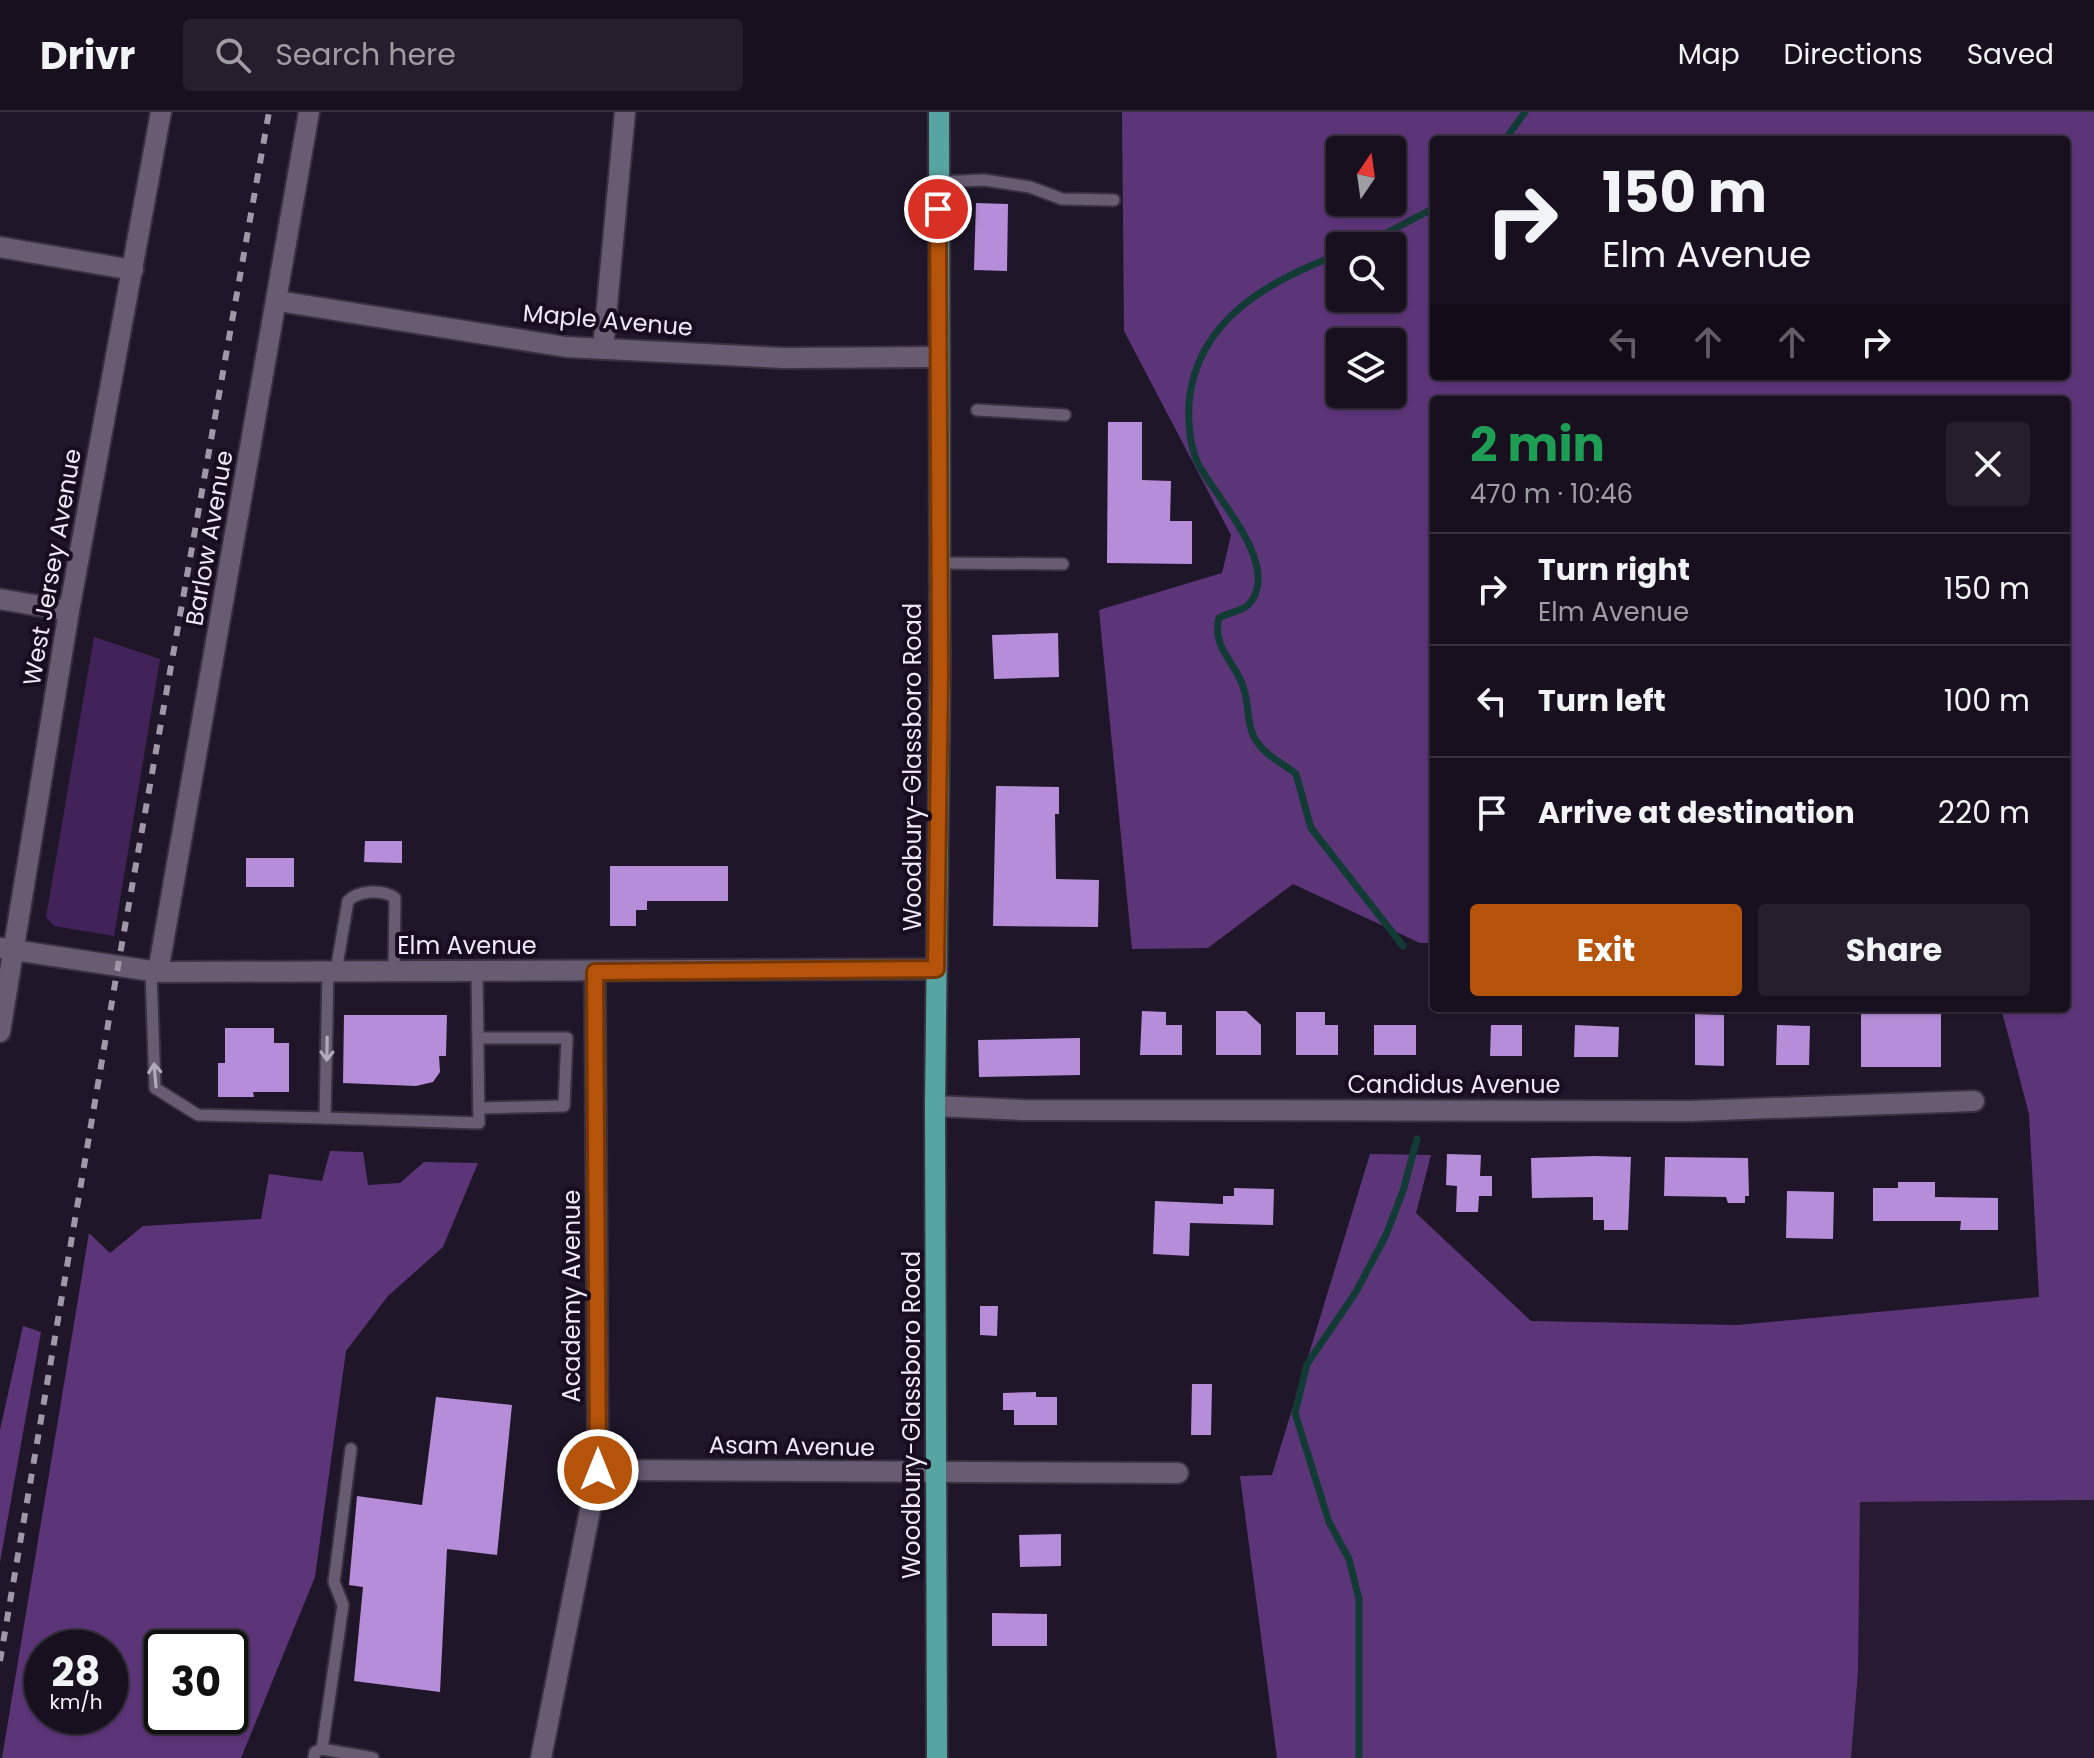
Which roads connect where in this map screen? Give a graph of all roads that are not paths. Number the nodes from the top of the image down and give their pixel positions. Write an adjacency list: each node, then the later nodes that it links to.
1 (161, 112): 8 (street, West Jersey Avenue)
2 (309, 112): 9 (street, Barlow Avenue)
3 (625, 112): 10 (street)
4 (939, 112): 5 (main road, Woodbury-Glassboro Road)
5 (938, 182): 6 (lane); 11 (main road, Woodbury-Glassboro Road)
6 (1114, 200)
7 (0, 247): 8 (street)
8 (133, 270): 17 (street, West Jersey Avenue)
9 (278, 301): 10 (street, Maple Avenue); 20 (street, Barlow Avenue)
10 (603, 349): 11 (street, Maple Avenue)
11 (937, 357): 14 (main road, Woodbury-Glassboro Road)
12 (977, 410): 13 (lane)
13 (1065, 415)
14 (939, 563): 15 (lane); 19 (main road, Woodbury-Glassboro Road)
15 (1063, 564)
16 (0, 599): 17 (street)
17 (69, 611): 18 (street, West Jersey Avenue)
18 (7, 949): 20 (street, Elm Avenue); 25 (street, West Jersey Avenue)
19 (936, 969): 24 (street, Elm Avenue); 28 (main road, Woodbury-Glassboro Road)
20 (154, 971): 21 (street, Elm Avenue); 30 (lane, one-way to 20)
21 (332, 971): 22 (street, Elm Avenue); 22 (lane); 30 (lane, one-way to 30)
22 (394, 971): 23 (street, Elm Avenue)
23 (477, 972): 24 (street, Elm Avenue); 26 (lane)
24 (595, 972): 32 (street, Academy Avenue)
25 (0, 1032)
26 (478, 1038): 29 (lane); 29 (lane)
27 (1974, 1101): 28 (street, Candidus Avenue)
28 (935, 1106): 34 (main road, Woodbury-Glassboro Road)
29 (479, 1108): 30 (lane)
30 (325, 1118)
31 (351, 1449): 35 (lane)
32 (598, 1470): 34 (street, Asam Avenue); 37 (street, Academy Avenue)
33 (1178, 1473): 34 (street, Asam Avenue)
34 (937, 1474): 38 (main road, Woodbury-Glassboro Road)
35 (318, 1753): 36 (lane)
36 (373, 1758)
37 (541, 1758)
38 (937, 1758)

